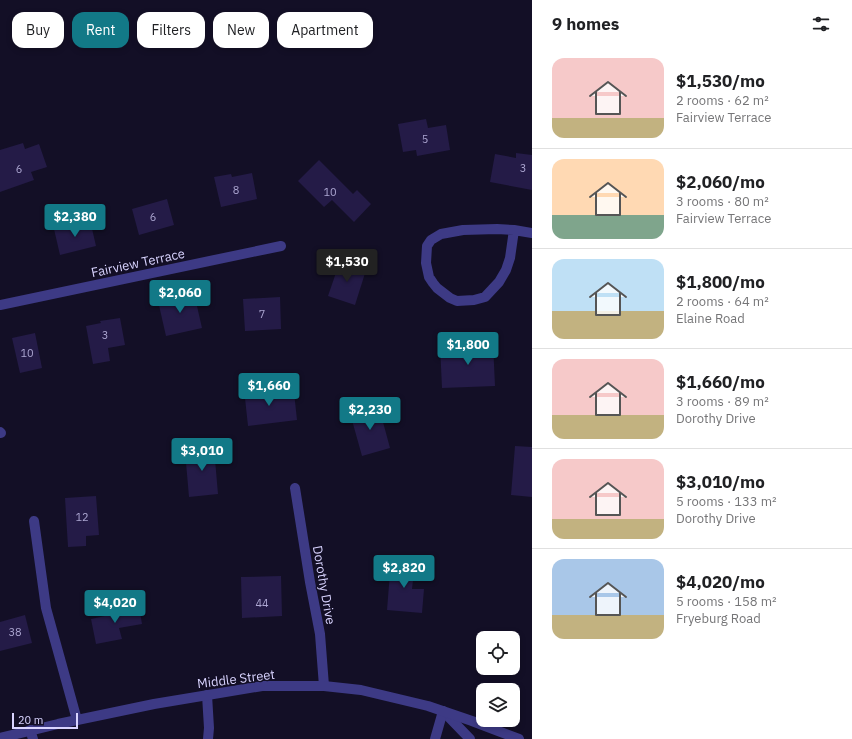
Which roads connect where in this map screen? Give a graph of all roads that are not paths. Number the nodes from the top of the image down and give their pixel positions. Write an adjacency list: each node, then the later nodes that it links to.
1 (514, 230): 1 (street); 2 (street)
2 (532, 233)
3 (280, 246): 4 (street, Fairview Terrace)
4 (0, 306)
5 (295, 488): 7 (street, Dorothy Drive)
6 (34, 521): 10 (street)
7 (324, 686): 8 (street, Middle Street); 9 (street, Middle Street)
8 (207, 695): 10 (street, Middle Street); 13 (street)
9 (443, 711): 14 (street); 15 (street); 16 (street, Middle Street)
10 (77, 720): 11 (street, Middle Street)
11 (31, 735): 12 (street, Middle Street)
12 (0, 738)
13 (208, 739)
14 (435, 739)
15 (470, 739)
16 (519, 739)

